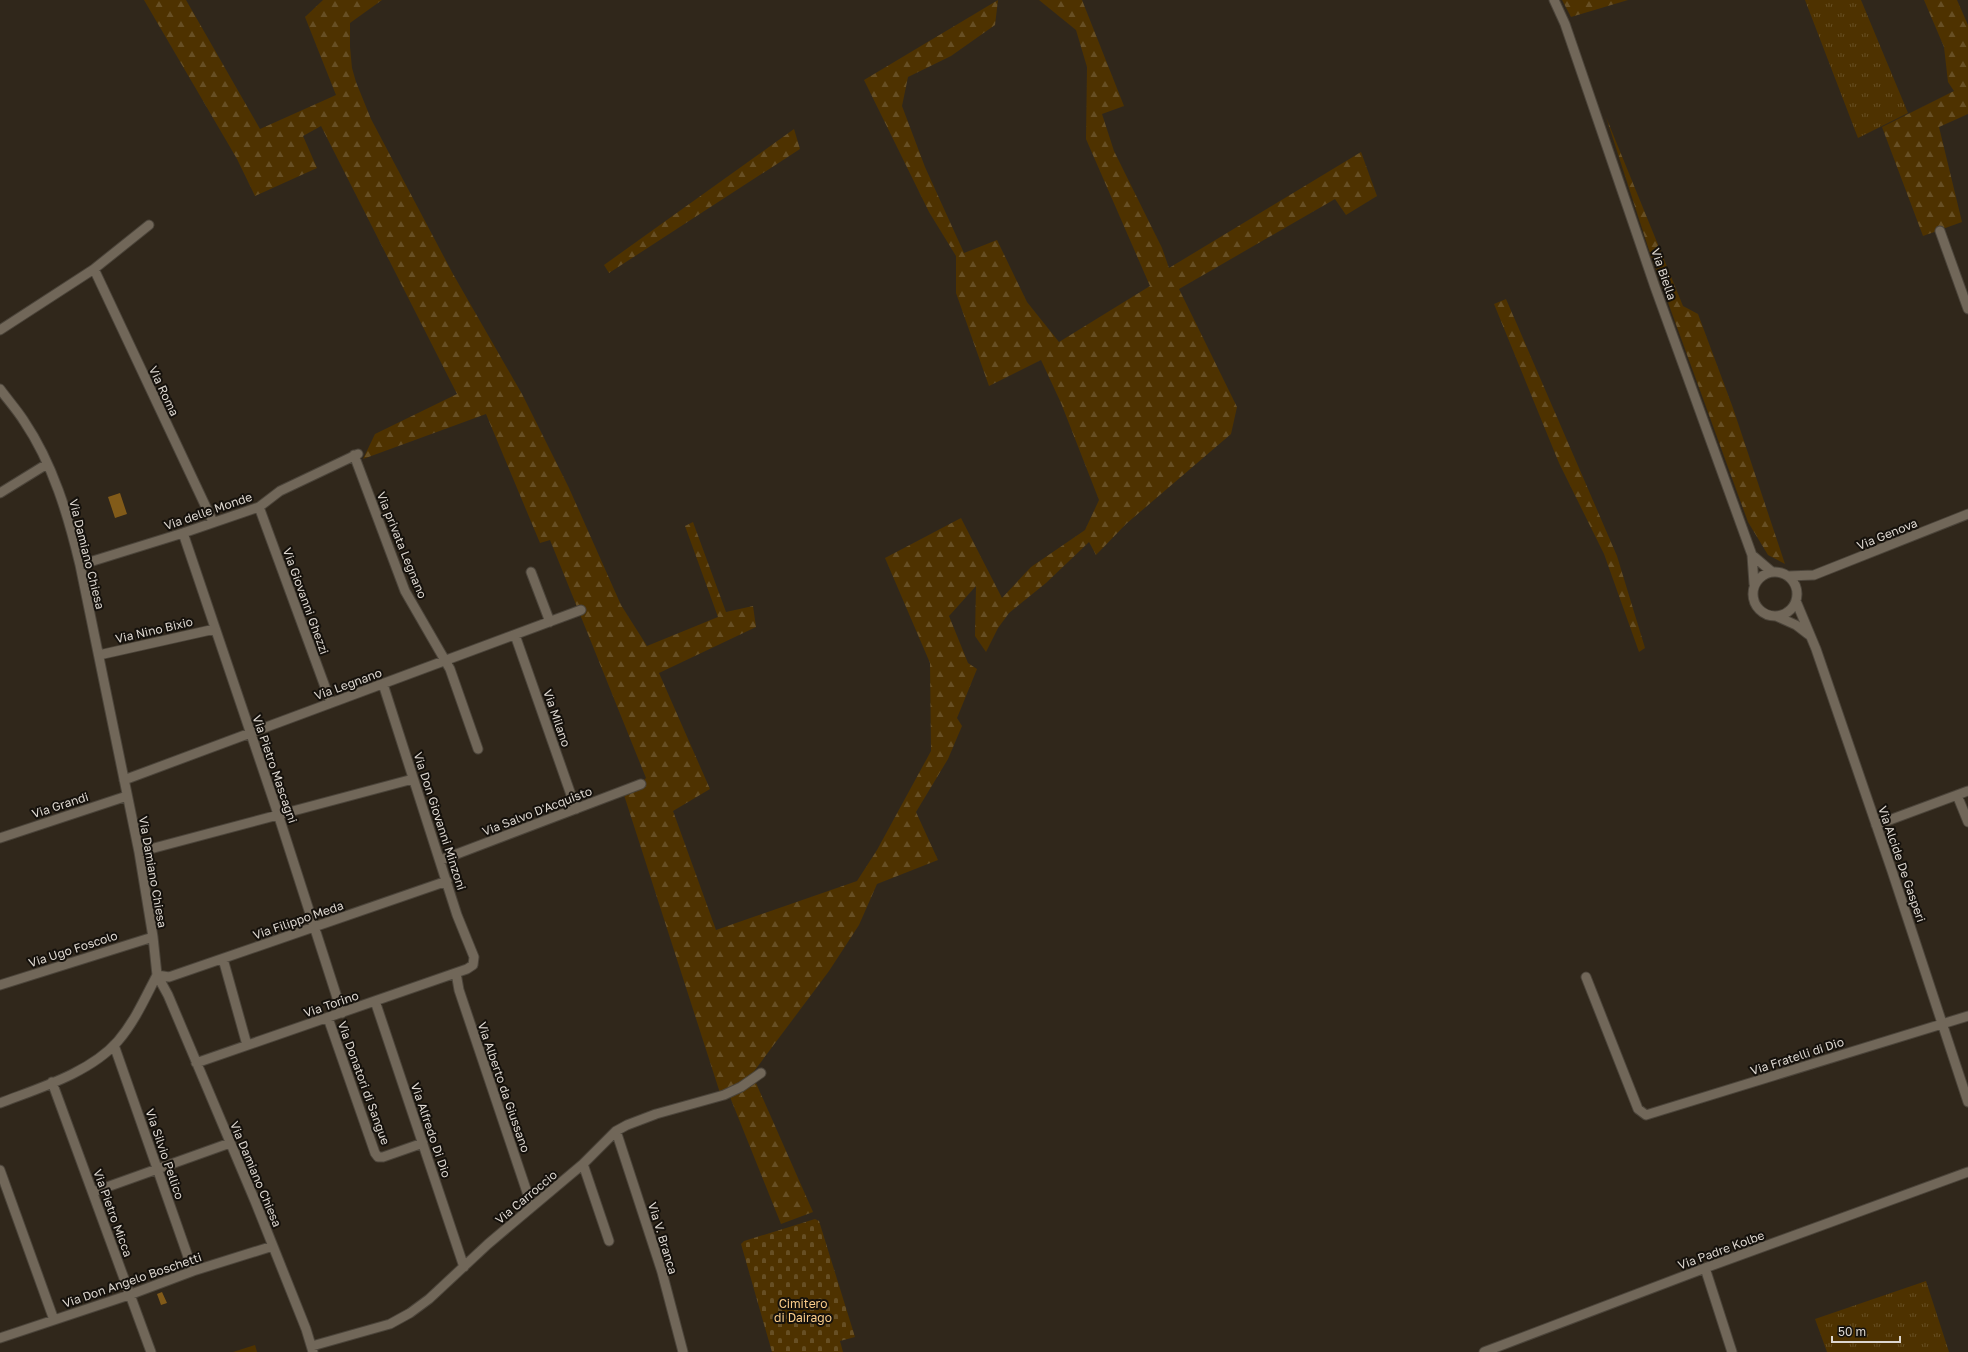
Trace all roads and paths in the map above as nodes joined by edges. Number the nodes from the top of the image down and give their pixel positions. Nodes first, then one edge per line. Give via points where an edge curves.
1 (1554, 0) edge
2 (150, 225) dead end
3 (1940, 230) dead end
4 (94, 270) junction
5 (1968, 309) edge
6 (0, 330) edge
7 (0, 389) edge
8 (356, 455) joint
9 (47, 464) junction
10 (0, 494) edge
11 (259, 506) junction
12 (1968, 514) edge
13 (213, 522) junction
14 (183, 533) junction
15 (1752, 555) junction
16 (80, 565) junction
17 (531, 572) dead end
18 (1772, 572) junction
19 (1814, 575) junction
20 (1788, 576) junction
21 (1754, 584) junction
22 (1797, 597) junction
23 (581, 610) dead end
24 (1776, 616) junction
25 (550, 622) junction
26 (215, 629) junction
27 (515, 635) junction
28 (1809, 635) junction
29 (99, 655) junction
30 (444, 661) junction
31 (383, 684) junction
32 (331, 703) junction
33 (250, 734) junction
34 (478, 749) dead end
35 (413, 779) junction
36 (124, 780) junction
37 (641, 784) dead end
38 (1968, 791) edge
39 (1957, 795) junction
40 (127, 796) junction
41 (576, 809) junction
42 (278, 814) junction
43 (1968, 822) edge
44 (1876, 825) junction
45 (0, 838) edge
46 (139, 852) junction
47 (441, 860) junction
48 (447, 881) junction
49 (314, 927) junction
50 (153, 937) junction
51 (223, 958) junction
52 (473, 965) joint
53 (456, 973) junction
54 (156, 975) junction
55 (1586, 977) dead end
56 (0, 985) edge
57 (375, 1001) junction
58 (342, 1013) junction
59 (1968, 1016) edge
60 (328, 1018) junction
61 (1943, 1022) junction
62 (114, 1045) junction
63 (247, 1045) junction
64 (196, 1062) junction
65 (761, 1073) dead end
66 (52, 1082) junction
67 (1968, 1102) edge
68 (0, 1103) edge
69 (616, 1131) junction
70 (230, 1143) junction
71 (423, 1143) junction
72 (583, 1164) junction
73 (158, 1168) junction
74 (0, 1170) edge
75 (1968, 1172) edge
76 (93, 1192) junction
77 (532, 1208) junction
78 (609, 1241) dead end
79 (273, 1246) junction
80 (464, 1267) junction
81 (1705, 1268) junction
82 (193, 1271) junction
83 (129, 1295) junction
84 (54, 1320) junction
85 (0, 1338) edge
86 (312, 1349) edge
87 (151, 1352) edge
88 (683, 1352) edge
89 (1484, 1352) edge
90 (1732, 1352) edge

1 - 15 street, Via Biella via 1565,24 1655,287
2 - 4 street
3 - 5 street
4 - 6 street
4 - 13 street, Via Roma
7 - 9 street, Via Damiano Chiesa via 25,422
8 - 11 street, Via delle Monde via 280,492
8 - 30 street, Via privata Legnano via 405,591
9 - 10 street
9 - 16 street, Via Damiano Chiesa via 69,522
11 - 13 street, Via delle Monde
11 - 32 street, Via Giovanni Ghezzi
12 - 19 street, Via Genova
13 - 14 street, Via delle Monde
14 - 16 street, Via delle Monde
14 - 26 street, Via Pietro Mascagni
15 - 18 street, Via Biella
15 - 21 street, Via Biella
16 - 29 street, Via Damiano Chiesa
17 - 25 street
18 - 20 street
18 - 21 street via 1759,578
19 - 20 street, Via Genova
19 - 22 street, Via Genova
20 - 22 street via 1796,586
21 - 24 street via 1752,596 1758,609
22 - 24 street via 1789,612
22 - 28 street, Via Alcide De Gasperi
23 - 25 street, Via Legnano
24 - 28 street, Via Alcide De Gasperi via 1796,625
25 - 27 street, Via Legnano
26 - 29 street, Via Nino Bixio
26 - 33 street, Via Pietro Mascagni
27 - 30 street, Via Legnano
27 - 41 street, Via Milano
28 - 44 street, Via Alcide De Gasperi
29 - 36 street, Via Damiano Chiesa
30 - 31 street, Via Legnano
30 - 34 street, Via privata Legnano via 450,669
31 - 32 street, Via Legnano
31 - 35 street, Via Don Giovanni Minzoni
32 - 33 street, Via Legnano
33 - 36 street, Via Legnano
33 - 42 street, Via Pietro Mascagni
35 - 42 street
35 - 47 street, Via Don Giovanni Minzoni
36 - 40 street, Via Damiano Chiesa
37 - 41 street, Via Salvo D'Acquisto
38 - 39 street
39 - 43 street
39 - 44 street
40 - 45 street, Via Grandi
40 - 46 street, Via Damiano Chiesa
41 - 47 street, Via Salvo D'Acquisto
42 - 46 street
42 - 49 street, Via Pietro Mascagni
44 - 61 street, Via Alcide De Gasperi
46 - 50 street, Via Damiano Chiesa
47 - 48 street, Via Don Giovanni Minzoni
48 - 49 street, Via Filippo Meda
48 - 52 street, Via Don Giovanni Minzoni via 474,957
49 - 51 street, Via Filippo Meda
49 - 58 street, Via Pietro Mascagni
50 - 54 street, Via Damiano Chiesa
50 - 56 street, Via Ugo Foscolo
51 - 54 street, Via Filippo Meda via 169,977
51 - 63 street
52 - 53 street, Via Torino
53 - 57 street, Via Torino
53 - 77 street, Via Alberto da Giussano via 459,990
54 - 62 street via 137,1015
54 - 64 street, Via Damiano Chiesa via 168,995
55 - 61 street, Via Fratelli di Dio via 1638,1109 1646,1115
57 - 58 street, Via Torino
57 - 71 street, Via Alfredo Di Dio
58 - 60 street, Via Torino
59 - 61 street, Via Fratelli di Dio
60 - 63 street, Via Torino
60 - 71 street, Via Donatori di Sangue via 378,1157
61 - 67 street, Via Alcide De Gasperi
62 - 66 street via 89,1065
62 - 73 street, Via Silvio Pellico
63 - 64 street, Via Torino
64 - 70 street, Via Damiano Chiesa
65 - 69 street, Via Carroccio via 740,1088 724,1095 656,1114
66 - 68 street
66 - 76 street, Via Pietro Micca
69 - 72 street, Via Carroccio
69 - 88 street, Via V. Branca via 662,1272
70 - 73 street
70 - 79 street, Via Damiano Chiesa
71 - 80 street, Via Alfredo Di Dio
72 - 77 street, Via Carroccio
72 - 78 street
73 - 76 street
73 - 82 street, Via Silvio Pellico
74 - 84 street
75 - 81 street, Via Padre Kolbe
76 - 83 street, Via Pietro Micca
77 - 80 street, Via Carroccio
79 - 82 street, Via Don Angelo Boschetti
79 - 86 street, Via Damiano Chiesa
80 - 86 street, Via Carroccio via 429,1299 390,1324
81 - 89 street, Via Padre Kolbe
81 - 90 street
82 - 83 street, Via Don Angelo Boschetti
83 - 84 street, Via Don Angelo Boschetti
83 - 87 street, Via Pietro Micca
84 - 85 street, Via Don Angelo Boschetti

